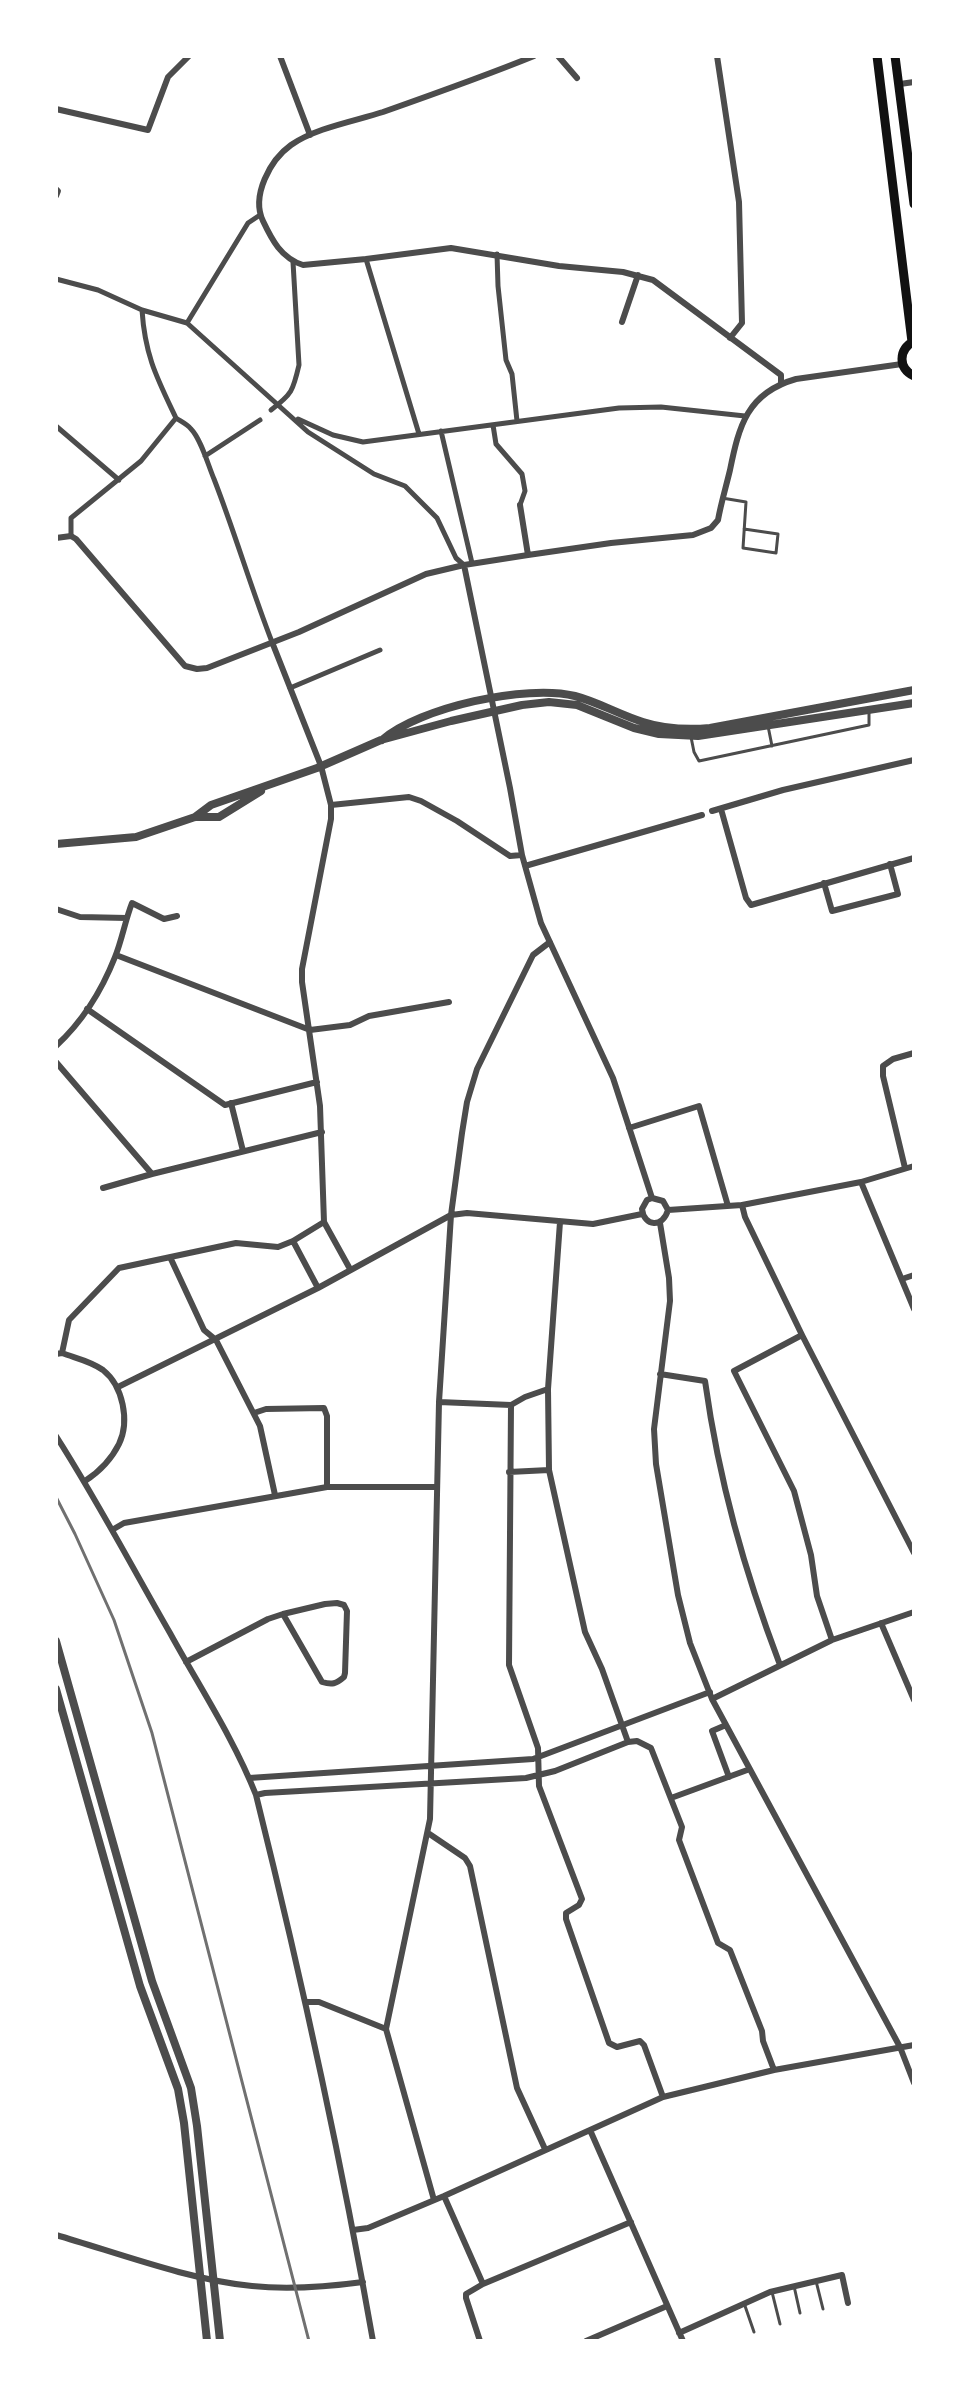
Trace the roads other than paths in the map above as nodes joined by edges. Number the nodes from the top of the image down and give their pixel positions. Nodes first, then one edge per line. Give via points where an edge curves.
1 (280, 56) edge
2 (534, 56) edge
3 (558, 56) edge
4 (717, 56) edge
5 (877, 56) edge
6 (895, 56) edge
7 (184, 57) edge
8 (577, 78) dead end
9 (914, 82) edge
10 (900, 84) junction
11 (56, 109) edge
12 (310, 135) junction
13 (912, 173) edge
14 (914, 204) edge
15 (260, 215) junction
16 (497, 254) junction
17 (366, 259) junction
18 (293, 262) junction
19 (638, 275) junction
20 (56, 279) edge
21 (142, 310) junction
22 (622, 322) dead end
23 (187, 323) junction
24 (730, 338) junction
25 (913, 342) edge
26 (902, 364) junction
27 (914, 376) edge
28 (781, 383) junction
29 (278, 404) junction
30 (271, 410) dead end
31 (745, 416) junction
32 (293, 417) junction
33 (176, 418) junction
34 (260, 420) dead end
35 (517, 421) junction
36 (493, 425) junction
37 (56, 426) edge
38 (441, 431) junction
39 (419, 434) junction
40 (205, 456) junction
41 (119, 480) junction
42 (722, 498) junction
43 (520, 505) joint
44 (744, 529) junction
45 (71, 536) junction
46 (56, 538) edge
47 (528, 555) junction
48 (472, 563) junction
49 (464, 565) junction
50 (272, 642) junction
51 (380, 650) dead end
52 (290, 688) junction
53 (914, 690) edge
54 (490, 698) junction
55 (914, 703) edge
56 (869, 710) junction
57 (494, 711) junction
58 (611, 714) junction
59 (766, 721) junction
60 (691, 737) junction
61 (381, 740) junction
62 (772, 746) junction
63 (914, 760) edge
64 (321, 766) junction
65 (268, 786) junction
66 (331, 805) junction
67 (721, 809) junction
68 (712, 811) dead end
69 (702, 815) dead end
70 (195, 817) junction
71 (56, 844) edge
72 (522, 855) junction
73 (914, 858) edge
74 (890, 864) junction
75 (525, 866) junction
76 (824, 883) junction
77 (56, 909) edge
78 (177, 916) dead end
79 (127, 918) junction
80 (550, 942) junction
81 (116, 955) junction
82 (449, 1002) dead end
83 (87, 1009) junction
84 (310, 1030) junction
85 (56, 1046) edge
86 (914, 1053) edge
87 (56, 1062) edge
88 (317, 1082) junction
89 (231, 1103) junction
90 (629, 1128) junction
91 (322, 1132) junction
92 (243, 1151) junction
93 (914, 1166) edge
94 (905, 1168) junction
95 (152, 1174) junction
96 (861, 1182) junction
97 (103, 1188) dead end
98 (652, 1198) junction
99 (742, 1205) junction
100 (728, 1206) junction
101 (668, 1210) junction
102 (642, 1214) junction
103 (451, 1215) junction
104 (324, 1222) junction
105 (560, 1222) junction
106 (660, 1223) junction
107 (293, 1241) junction
108 (170, 1257) junction
109 (350, 1269) junction
110 (914, 1275) edge
111 (902, 1279) junction
112 (318, 1288) junction
113 (914, 1309) edge
114 (802, 1335) junction
115 (216, 1340) junction
116 (59, 1354) edge
117 (660, 1374) junction
118 (118, 1387) junction
119 (548, 1389) junction
120 (439, 1402) junction
121 (511, 1405) junction
122 (254, 1413) junction
123 (56, 1436) edge
124 (549, 1470) junction
125 (509, 1472) junction
126 (85, 1481) junction
127 (327, 1487) junction
128 (437, 1487) junction
129 (275, 1495) junction
130 (112, 1530) junction
131 (914, 1553) edge
132 (914, 1612) edge
133 (283, 1614) junction
134 (881, 1623) junction
135 (832, 1640) junction
136 (56, 1641) edge
137 (186, 1662) junction
138 (780, 1665) junction
139 (56, 1689) edge
140 (711, 1695) junction
141 (914, 1700) edge
142 (726, 1725) junction
143 (623, 1727) junction
144 (628, 1742) junction
145 (538, 1758) junction
146 (430, 1766) junction
147 (750, 1769) junction
148 (539, 1776) junction
149 (729, 1777) junction
150 (249, 1778) junction
151 (431, 1783) junction
152 (256, 1795) junction
153 (671, 1798) junction
154 (428, 1833) junction
155 (305, 2002) junction
156 (386, 2029) junction
157 (914, 2045) edge
158 (900, 2047) junction
159 (774, 2070) junction
160 (914, 2083) edge
161 (663, 2097) junction
162 (590, 2130) junction
163 (545, 2149) junction
164 (444, 2196) junction
165 (434, 2200) junction
166 (631, 2222) junction
167 (353, 2230) junction
168 (56, 2235) edge
169 (199, 2276) junction
170 (213, 2280) junction
171 (816, 2281) junction
172 (363, 2282) junction
173 (483, 2284) junction
174 (794, 2286) junction
175 (772, 2292) junction
176 (744, 2303) junction
177 (848, 2303) dead end
178 (667, 2306) junction
179 (823, 2309) dead end
180 (800, 2313) dead end
181 (780, 2324) dead end
182 (754, 2332) dead end
183 (679, 2333) junction
184 (207, 2341) edge
185 (220, 2341) edge
186 (373, 2341) edge
187 (480, 2341) edge
188 (586, 2341) edge
189 (683, 2341) edge

1 - 12 street
2 - 12 street
3 - 8 street
4 - 24 street via 739,202 742,323
5 - 25 main road
6 - 10 main road
7 - 11 street via 168,77 148,130
9 - 10 street
10 - 13 main road
12 - 15 street via 276,159 264,180
13 - 14 main road
15 - 18 street via 273,241
15 - 23 street via 248,223
16 - 17 street via 451,248
16 - 19 street
16 - 35 street
17 - 18 street
17 - 39 street
18 - 29 street via 299,365 288,398
19 - 22 street
19 - 24 street via 653,280
20 - 21 street
21 - 23 street
21 - 33 street via 152,368
23 - 29 street
24 - 28 street via 781,375
25 - 26 main road via 904,348
26 - 27 main road
26 - 28 street
28 - 31 street
29 - 30 street
29 - 32 street
31 - 35 street via 661,407
31 - 42 street
32 - 39 street via 363,442
32 - 49 street via 374,474 405,486 437,518
33 - 40 street via 191,429
33 - 41 street
34 - 40 street
35 - 36 street
36 - 38 street
36 - 43 street via 496,444 522,474 525,491
37 - 41 street
38 - 39 street
38 - 48 street
40 - 50 street
41 - 45 street via 71,518
42 - 44 lane via 746,502
42 - 47 street via 718,520 693,535
43 - 47 street
44 - 44 lane via 743,548 776,553 778,534
45 - 46 street
45 - 50 street via 185,666 207,668
47 - 48 street
48 - 49 street
49 - 50 street via 413,579
49 - 54 street
50 - 52 street
51 - 52 street
52 - 64 street
53 - 59 street
54 - 57 street
54 - 58 street via 557,693 576,696
54 - 61 street via 408,723
55 - 56 street
56 - 59 street
56 - 62 lane via 869,725
57 - 58 street via 549,702
57 - 61 street
57 - 72 street
58 - 59 street via 690,729
58 - 60 street via 634,728
59 - 60 street
59 - 62 lane
60 - 62 lane via 699,761
61 - 64 street
63 - 67 street
64 - 65 street
64 - 66 street
65 - 70 street via 211,805
65 - 70 street via 219,817
66 - 72 street via 409,797 510,856
66 - 84 street via 302,969
67 - 68 street
67 - 76 street via 751,905
69 - 75 street
70 - 71 street via 136,837
72 - 75 street
73 - 74 street
74 - 76 street
74 - 76 street via 898,894 832,911
75 - 80 street
77 - 79 street via 80,917
78 - 79 street via 164,919 132,903
79 - 81 street
80 - 90 street via 613,1078
80 - 103 street via 533,955 477,1069 467,1102
81 - 83 street
81 - 84 street
82 - 84 street
83 - 85 street
83 - 89 street via 225,1105
84 - 88 street
86 - 94 street via 883,1066
87 - 95 street
88 - 89 street
88 - 91 street
89 - 92 street
90 - 98 street
90 - 100 street via 699,1106
91 - 92 street
91 - 104 street
92 - 95 street
93 - 94 street
94 - 96 street
95 - 97 street
96 - 99 street
96 - 111 street
98 - 101 street via 663,1201
98 - 102 street
99 - 100 street
99 - 114 street
100 - 101 street
101 - 106 street
102 - 105 street via 593,1224
102 - 106 street via 649,1222
103 - 105 street
103 - 109 street
103 - 120 street
104 - 107 street
104 - 109 street
105 - 119 street
106 - 117 street via 670,1301
107 - 108 street via 278,1247 236,1243
107 - 112 street
108 - 115 street via 204,1330
108 - 116 street via 119,1268 69,1320
109 - 112 street
110 - 111 street
111 - 113 street
112 - 115 street
114 - 131 street
114 - 135 street via 734,1371 794,1491
115 - 118 street
115 - 122 street
116 - 118 street via 102,1369
117 - 138 street via 705,1381 723,1485
117 - 140 street via 656,1464 678,1595
118 - 126 street via 121,1438 110,1458
119 - 121 street
119 - 124 street
120 - 121 street
120 - 128 street
121 - 125 street
122 - 127 street via 324,1408
122 - 129 street
123 - 126 street
124 - 125 street
124 - 143 street via 585,1632
125 - 145 street via 509,1665
126 - 130 street
127 - 128 street
127 - 129 street
128 - 146 street
129 - 130 street via 124,1523
130 - 137 street
132 - 134 street
133 - 133 street via 344,1605 344,1677 337,1683 322,1682
133 - 137 street
134 - 135 street
134 - 141 street
135 - 138 street
136 - 170 street via 152,1981 191,2088
137 - 150 street
138 - 140 street
139 - 169 street via 140,1986 178,2089
140 - 142 street
140 - 143 street
142 - 147 street
142 - 149 street via 712,1731
143 - 144 street
143 - 145 street
144 - 148 street
144 - 153 street via 651,1748
145 - 146 street
145 - 148 street
146 - 150 street
146 - 151 street
147 - 149 street
147 - 158 street
148 - 151 street
148 - 161 street via 582,1899 566,1919 609,2043 617,2047 640,2041
149 - 153 street
150 - 152 street
151 - 152 street
151 - 154 street
152 - 155 street
153 - 159 street via 682,1827 679,1840 718,1943 730,1950
154 - 156 street
154 - 163 street via 470,1866 517,2088
155 - 156 street via 319,2002
155 - 167 street
156 - 165 street
157 - 158 street
158 - 159 street
158 - 160 street
159 - 161 street
161 - 162 street
162 - 163 street
162 - 166 street
163 - 164 street
164 - 165 street
164 - 173 street
165 - 167 street
166 - 173 street
166 - 178 street
167 - 172 street
168 - 169 street
169 - 170 street
169 - 184 street
170 - 172 street via 276,2288
170 - 185 street
171 - 174 street
171 - 177 street via 842,2275
171 - 179 lane
172 - 186 street
173 - 187 street via 466,2294
174 - 175 street
174 - 180 lane
175 - 176 street
175 - 181 lane
176 - 182 lane
176 - 183 street
178 - 183 street
178 - 188 street
183 - 189 street

